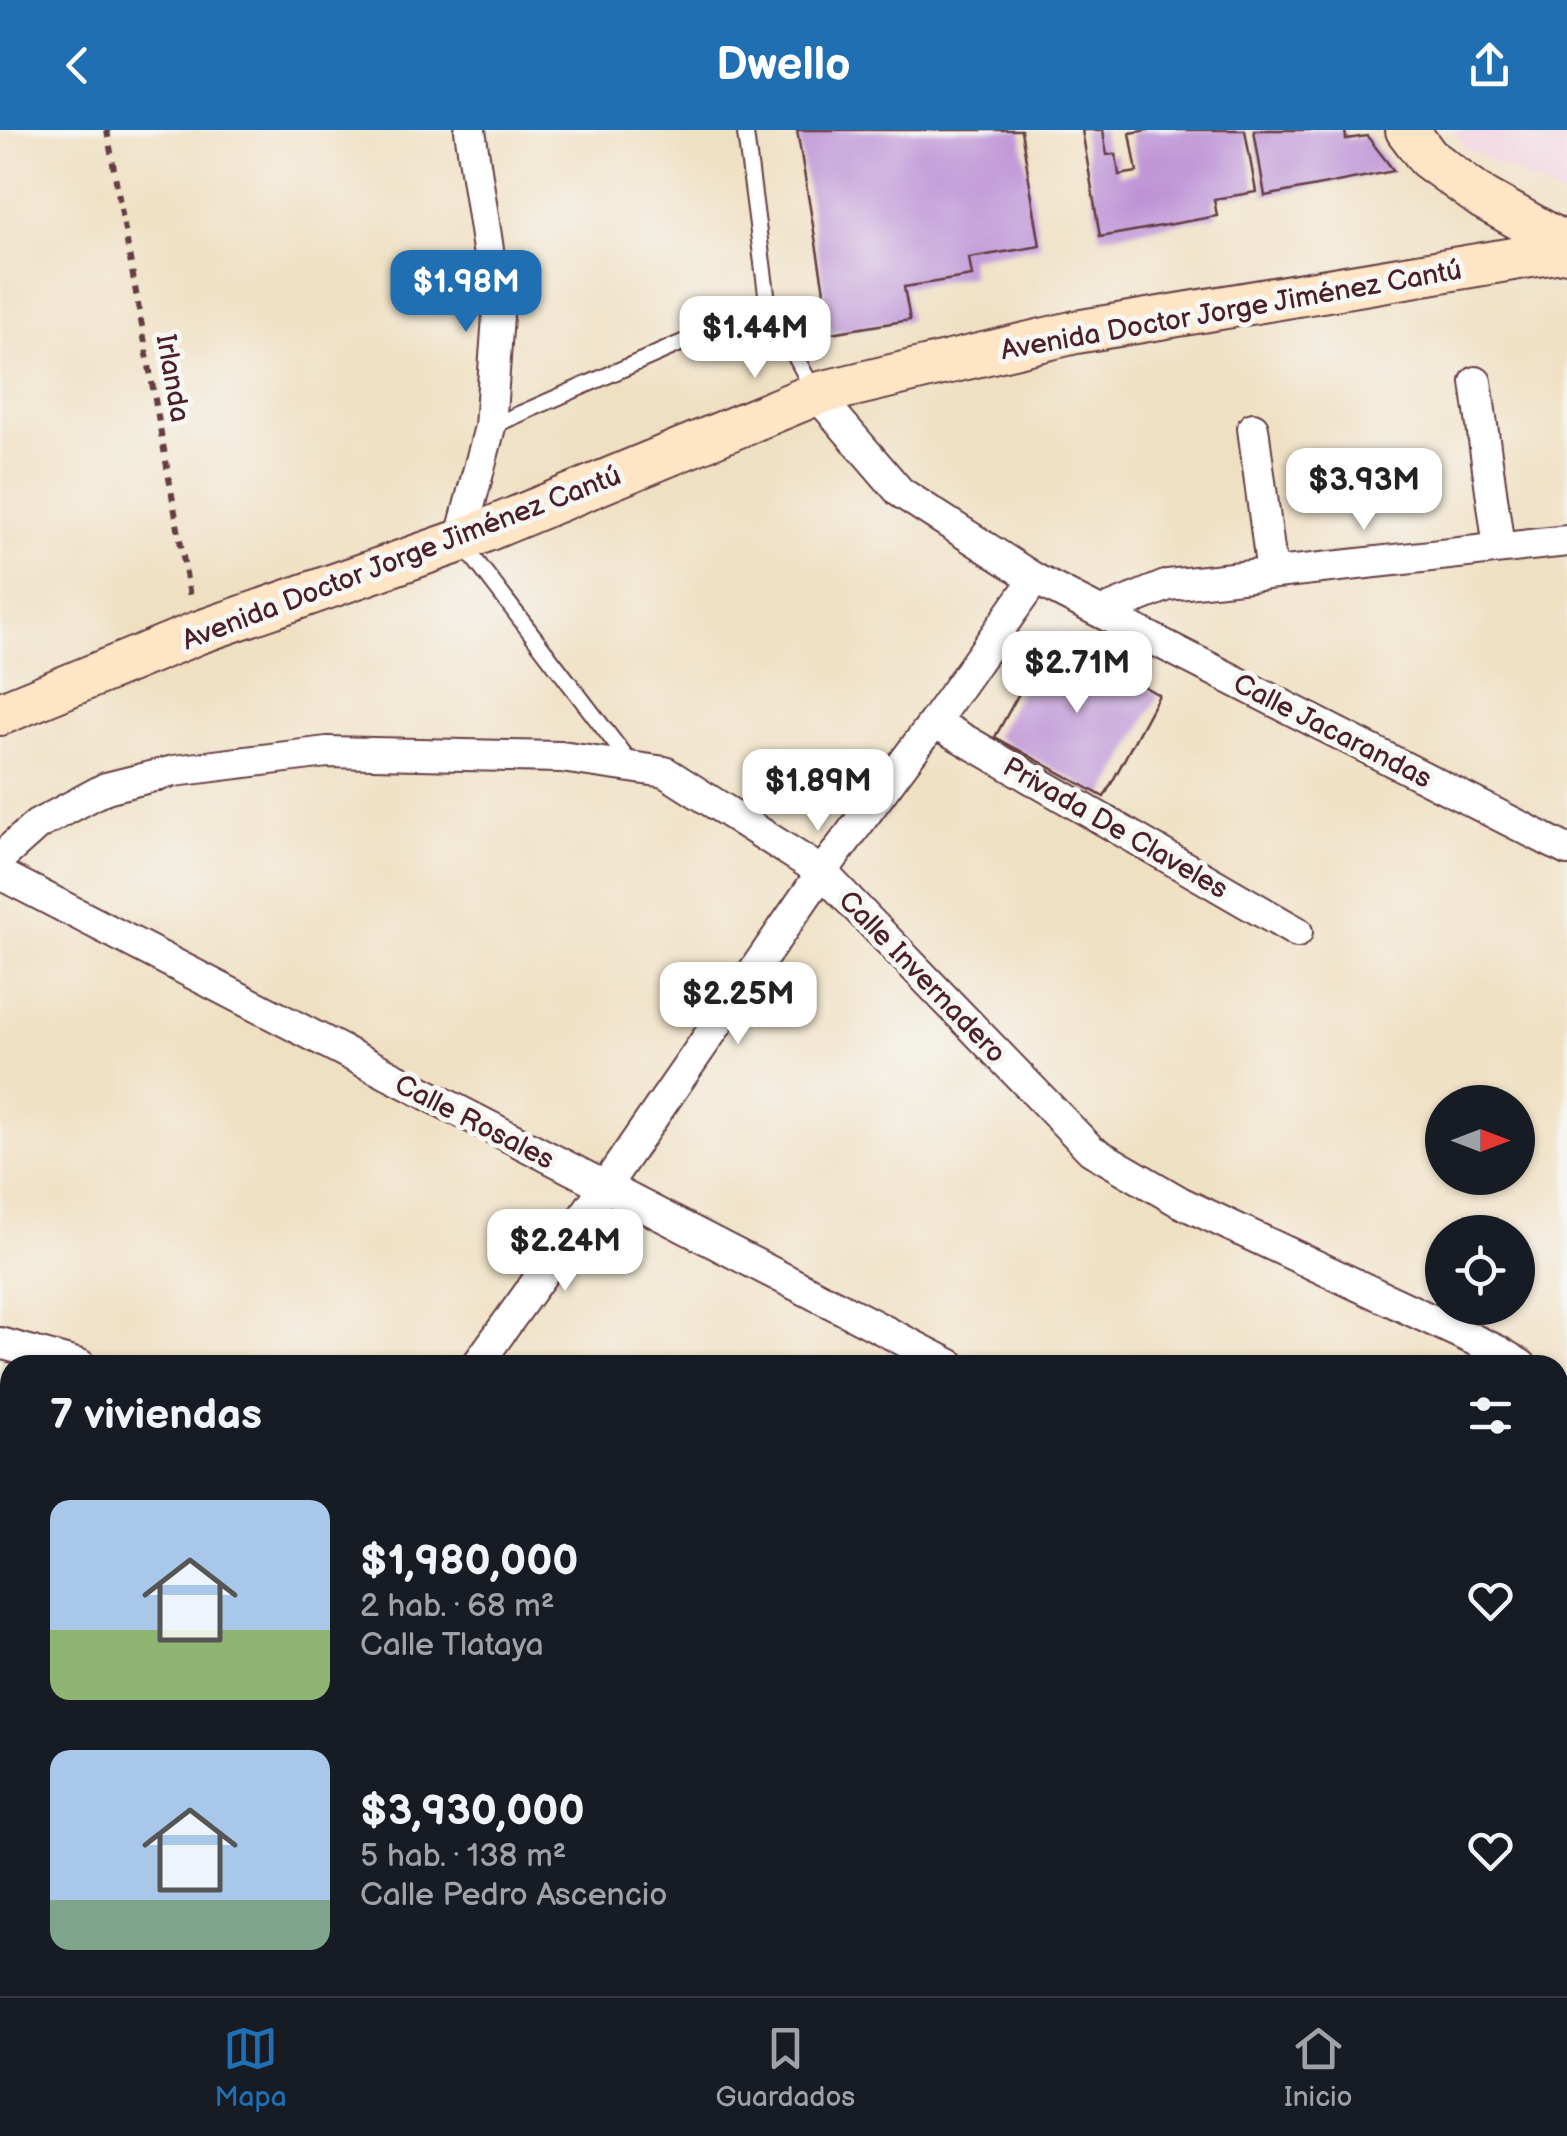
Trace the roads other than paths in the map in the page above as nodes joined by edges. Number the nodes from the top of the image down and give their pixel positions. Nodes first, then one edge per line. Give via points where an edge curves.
1 (470, 130) edge
2 (745, 130) edge
3 (1407, 130) edge
4 (1567, 248) edge
5 (768, 305) junction
6 (1476, 382) dead end
7 (816, 394) junction
8 (490, 427) junction
9 (1253, 428) dead end
10 (460, 541) junction
11 (1567, 541) edge
12 (1499, 548) junction
13 (1272, 573) junction
14 (1035, 578) junction
15 (1102, 612) junction
16 (0, 714) edge
17 (934, 722) junction
18 (634, 767) junction
19 (1567, 850) edge
20 (0, 858) edge
21 (822, 872) junction
22 (0, 874) edge
23 (1297, 932) dead end
24 (604, 1188) junction
25 (0, 1343) edge
26 (44, 1355) edge
27 (484, 1355) edge
28 (930, 1355) edge
29 (1505, 1355) edge

1 - 8 street via 498,316
2 - 5 lane
3 - 4 main road via 1428,158
4 - 7 main road, Avenida Doctor Jorge Jiménez Cantú via 1076,332
5 - 7 lane
5 - 8 lane
6 - 12 street
7 - 10 main road, Avenida Doctor Jorge Jiménez Cantú
7 - 14 street, Calle Jacarandas via 900,492
8 - 10 street
9 - 13 street
10 - 16 main road, Avenida Doctor Jorge Jiménez Cantú via 197,633
10 - 18 lane
11 - 12 street
12 - 13 street
13 - 15 street via 1168,585
14 - 15 street, Calle Jacarandas
14 - 17 street
15 - 19 street, Calle Jacarandas
17 - 21 street
17 - 23 street, Privada De Claveles
18 - 20 street, Calle Invernadero via 561,757 327,752 174,771 106,788 37,825
18 - 21 street, Calle Invernadero via 665,772
21 - 24 street
21 - 29 street, Calle Invernadero via 1091,1150 1180,1202
22 - 24 street, Calle Rosales
24 - 27 street
24 - 28 street, Calle Rosales
25 - 26 street

